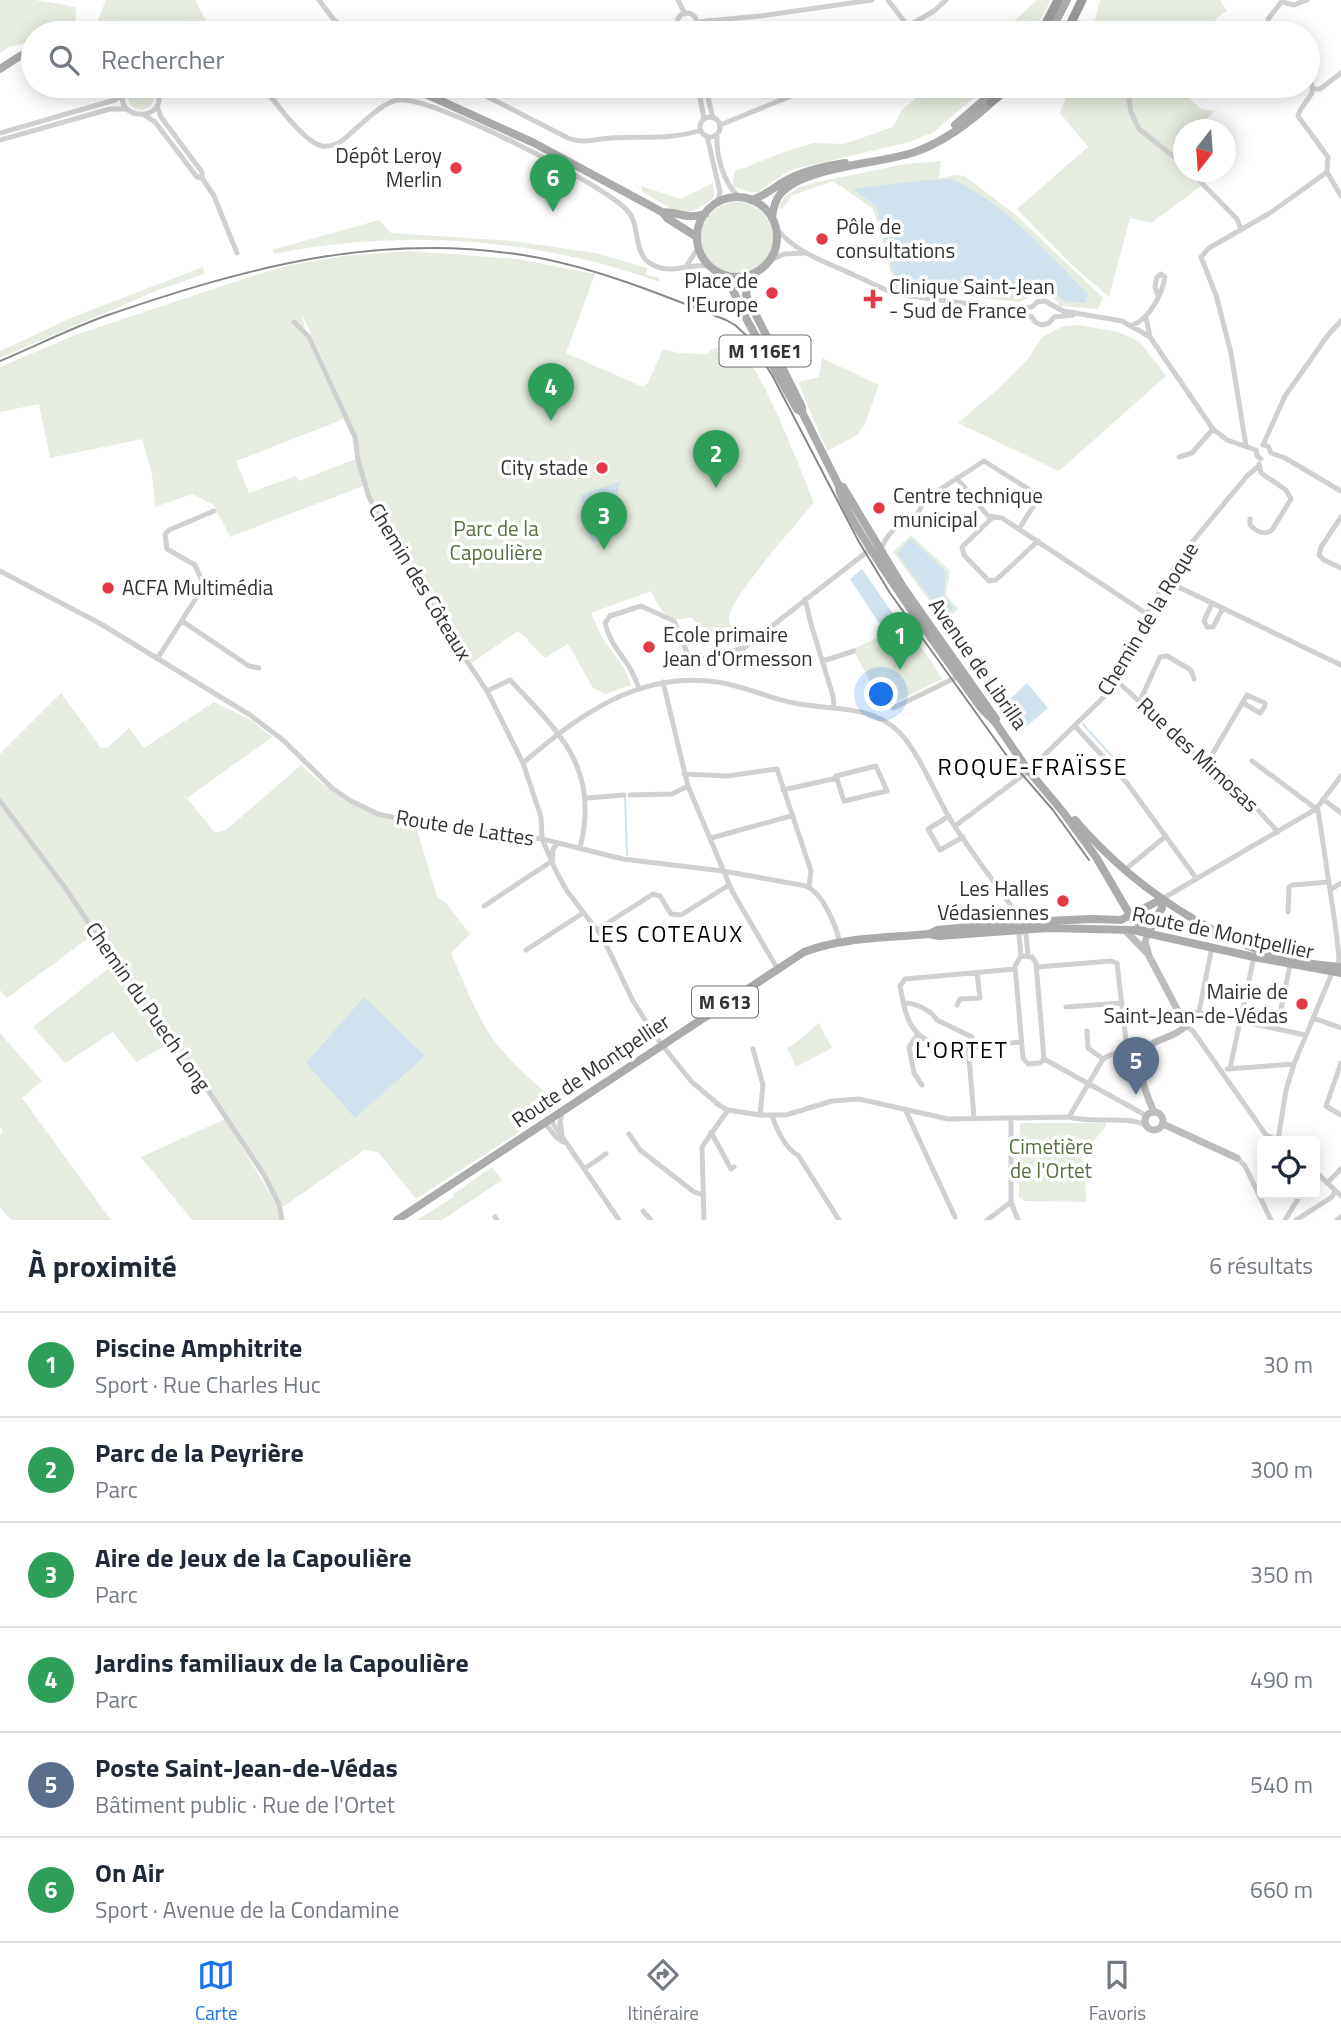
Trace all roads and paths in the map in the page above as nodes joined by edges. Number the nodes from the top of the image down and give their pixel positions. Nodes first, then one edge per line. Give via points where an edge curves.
1 (319, 0) edge
2 (678, 0) edge
3 (872, 0) edge
4 (888, 0) edge
5 (946, 0) edge
6 (1058, 0) edge
7 (1069, 0) edge
8 (1082, 0) edge
9 (1307, 0) edge
10 (1282, 1) edge
11 (685, 14) junction
12 (335, 21) edge
13 (678, 21) edge
14 (696, 21) edge
15 (708, 21) edge
16 (904, 21) edge
17 (917, 21) edge
18 (1047, 21) edge
19 (1058, 21) edge
20 (1072, 21) edge
21 (1268, 21) edge
22 (21, 56) edge
23 (0, 69) edge
24 (1341, 73) edge
25 (1320, 89) edge
26 (116, 98) edge
27 (122, 98) edge
28 (158, 98) edge
29 (272, 98) edge
30 (435, 98) edge
31 (490, 98) edge
32 (700, 98) edge
33 (708, 98) edge
34 (786, 98) edge
35 (986, 98) edge
36 (996, 98) edge
37 (1129, 98) edge
38 (1309, 98) edge
39 (991, 102) joint
40 (157, 106) junction
41 (127, 109) junction
42 (144, 115) junction
43 (713, 118) junction
44 (704, 120) junction
45 (720, 125) junction
46 (701, 130) junction
47 (0, 133) edge
48 (717, 134) junction
49 (707, 136) junction
50 (0, 140) edge
51 (1173, 156) edge
52 (1327, 172) junction
53 (202, 178) junction
54 (1201, 182) edge
55 (1341, 196) edge
56 (740, 197) junction
57 (751, 200) junction
58 (717, 203) junction
59 (662, 212) junction
60 (705, 214) junction
61 (772, 218) junction
62 (777, 229) junction
63 (1241, 230) junction
64 (697, 237) junction
65 (698, 248) junction
66 (237, 253) dead end
67 (805, 253) junction
68 (771, 260) junction
69 (687, 265) junction
70 (710, 266) junction
71 (750, 275) junction
72 (726, 276) junction
73 (1158, 296) dead end
74 (1032, 307) junction
75 (1054, 307) junction
76 (1007, 309) junction
77 (1080, 314) junction
78 (1031, 317) junction
79 (1054, 317) junction
80 (1146, 317) junction
81 (752, 321) junction
82 (1341, 321) edge
83 (294, 322) dead end
84 (1133, 325) junction
85 (1150, 337) junction
86 (1213, 429) junction
87 (1263, 444) junction
88 (1246, 446) junction
89 (1256, 450) junction
90 (1271, 453) junction
91 (1179, 457) dead end
92 (1260, 462) junction
93 (957, 478) junction
94 (839, 486) junction
95 (1341, 491) edge
96 (845, 505) junction
97 (214, 511) dead end
98 (1341, 517) edge
99 (992, 518) junction
100 (1250, 519) dead end
101 (1019, 529) junction
102 (1038, 541) junction
103 (873, 547) junction
104 (1341, 568) edge
105 (0, 571) edge
106 (1166, 581) junction
107 (805, 599) junction
108 (1212, 603) junction
109 (1223, 608) junction
110 (1147, 614) junction
111 (182, 621) junction
112 (854, 651) dead end
113 (157, 659) junction
114 (823, 661) junction
115 (1341, 665) edge
116 (259, 668) dead end
117 (959, 675) junction
118 (1194, 679) dead end
119 (1117, 681) junction
120 (663, 682) junction
121 (639, 688) junction
122 (487, 691) junction
123 (1140, 701) junction
124 (1242, 703) dead end
125 (834, 708) junction
126 (893, 708) dead end
127 (1075, 726) junction
128 (558, 734) junction
129 (1252, 761) dead end
130 (523, 763) junction
131 (1207, 763) junction
132 (1028, 770) junction
133 (684, 774) junction
134 (1341, 776) edge
135 (837, 778) junction
136 (688, 786) junction
137 (783, 790) junction
138 (587, 798) junction
139 (1323, 799) junction
140 (0, 801) edge
141 (1316, 809) junction
142 (1341, 813) edge
143 (791, 816) junction
144 (949, 816) junction
145 (955, 826) junction
146 (1278, 832) junction
147 (1166, 836) junction
148 (963, 837) junction
149 (711, 838) junction
150 (542, 839) junction
151 (558, 843) junction
152 (580, 848) junction
153 (552, 860) junction
154 (723, 871) junction
155 (1127, 873) junction
156 (1196, 878) junction
157 (1329, 882) junction
158 (1341, 883) edge
159 (729, 885) junction
160 (810, 887) junction
161 (1330, 890) junction
162 (1162, 899) junction
163 (484, 906) dead end
164 (1288, 912) dead end
165 (583, 913) junction
166 (1130, 915) junction
167 (1338, 923) edge
168 (1021, 926) junction
169 (597, 930) junction
170 (1125, 930) junction
171 (1148, 933) junction
172 (840, 943) junction
173 (1212, 947) junction
174 (526, 950) dead end
175 (1024, 955) junction
176 (1149, 956) junction
177 (1254, 957) junction
178 (1290, 965) junction
179 (1037, 967) junction
180 (777, 968) junction
181 (1015, 969) junction
182 (1338, 970) edge
183 (978, 973) junction
184 (904, 1003) junction
185 (1122, 1003) junction
186 (957, 1005) dead end
187 (1066, 1007) dead end
188 (1199, 1012) junction
189 (1183, 1016) junction
190 (1313, 1018) junction
191 (1240, 1021) junction
192 (1186, 1026) junction
193 (1341, 1028) edge
194 (1277, 1029) junction
195 (1087, 1031) dead end
196 (918, 1034) junction
197 (1305, 1035) junction
198 (1021, 1042) junction
199 (1154, 1043) junction
200 (662, 1046) junction
201 (971, 1046) junction
202 (1138, 1046) junction
203 (753, 1049) dead end
204 (1127, 1049) junction
205 (1142, 1055) junction
206 (1044, 1059) junction
207 (1103, 1059) junction
208 (1341, 1063) edge
209 (1293, 1064) junction
210 (1230, 1068) junction
211 (1221, 1070) junction
212 (1089, 1082) junction
213 (922, 1085) dead end
214 (905, 1109) junction
215 (563, 1110) junction
216 (728, 1110) junction
217 (1150, 1114) junction
218 (760, 1115) junction
219 (1341, 1115) edge
220 (772, 1116) junction
221 (1069, 1117) junction
222 (974, 1118) junction
223 (1011, 1118) junction
224 (544, 1123) junction
225 (1146, 1125) junction
226 (1163, 1125) junction
227 (711, 1132) junction
228 (629, 1134) dead end
229 (1268, 1136) edge
230 (1280, 1136) edge
231 (566, 1143) junction
232 (606, 1154) dead end
233 (1237, 1158) joint
234 (734, 1167) dead end
235 (584, 1169) junction
236 (1341, 1169) edge
237 (1320, 1176) edge
238 (1327, 1183) junction
239 (1335, 1191) junction
240 (703, 1195) junction
241 (1341, 1196) edge
242 (1298, 1199) edge
243 (1011, 1202) junction
244 (643, 1211) dead end
245 (1309, 1212) junction
246 (955, 1217) dead end
247 (1341, 1217) edge
248 (282, 1220) edge
249 (397, 1220) edge
250 (619, 1220) edge
251 (651, 1220) edge
252 (705, 1220) edge
253 (839, 1220) edge
254 (987, 1220) edge
255 (1018, 1220) edge
256 (1271, 1220) edge
257 (1285, 1220) edge
258 (1296, 1220) edge
259 (1314, 1220) edge
260 (1336, 1220) edge

1 - 12 street
2 - 11 street
3 - 15 street
4 - 16 street
5 - 17 street
6 - 18 highway
7 - 19 main road
8 - 20 highway
9 - 10 street via 1294,5
10 - 21 street
11 - 13 street
11 - 14 street
22 - 23 main road
24 - 25 street
26 - 47 street
27 - 41 street
28 - 40 street
29 - 69 street via 307,138 320,146 343,140 386,104 399,99 462,119 522,146 620,204 632,216 640,250 651,264 668,270
30 - 59 main road via 534,142
31 - 46 street via 582,142
32 - 44 street
33 - 43 street
34 - 45 street
35 - 57 main road via 953,127 916,146 803,173
36 - 39 highway
37 - 51 street via 1139,129
38 - 52 street via 1298,116 1328,157
39 - 61 main road via 941,141 914,152 804,178 780,194
40 - 42 street
40 - 53 street
41 - 42 street
41 - 50 street via 110,109
42 - 53 street
43 - 44 street
43 - 45 street
44 - 46 street
45 - 48 street
46 - 49 street
48 - 49 street
48 - 56 street via 723,173
49 - 58 street via 720,192
52 - 55 street
52 - 63 street
53 - 66 street
54 - 63 street via 1237,219
56 - 57 main road
56 - 58 main road
57 - 61 main road
58 - 60 main road
59 - 60 main road via 685,218
59 - 64 main road
60 - 64 main road
61 - 62 main road
62 - 67 street
62 - 68 main road
63 - 88 street via 1203,253 1202,260 1231,353
64 - 65 main road
65 - 69 street
65 - 70 main road
67 - 68 street
67 - 76 street via 895,294
68 - 71 main road
69 - 70 street
70 - 72 main road
71 - 72 main road
71 - 81 main road, Avenue de Librilla / M 116E1 via 746,295
72 - 81 main road, Avenue de Librilla / M 116E1
73 - 80 street
74 - 75 street via 1045,300
74 - 76 street
74 - 78 street
75 - 77 street
75 - 79 street
76 - 78 street
77 - 79 street
77 - 84 street
78 - 79 street via 1042,325
80 - 84 street
80 - 85 street
81 - 94 main road, Avenue de Librilla / M 116E1 via 802,407
82 - 87 street via 1284,396
83 - 122 street, Chemin des Côteaux via 309,337 355,437 368,494 381,525
84 - 85 street
85 - 86 street
86 - 88 street
86 - 91 street via 1192,453
87 - 89 street
87 - 90 street
88 - 89 street
89 - 92 street
90 - 92 street
90 - 95 street
92 - 100 street via 1261,474 1286,490 1291,499 1268,533 1254,530
92 - 106 street, Chemin de la Roque via 1188,547
93 - 99 street
93 - 101 street via 984,461 1038,495
93 - 103 street via 925,499 917,515 904,520
94 - 96 main road, Avenue de Librilla / M 116E1
94 - 103 main road, Avenue de Librilla / M 116E1
96 - 103 main road, Avenue de Librilla / M 116E1
96 - 103 main road, Avenue de Librilla / M 116E1
97 - 111 street via 165,534 167,549 195,565 204,586
98 - 104 street via 1319,555
99 - 101 street via 1002,518
99 - 102 street via 962,547 989,581 996,580
101 - 102 street
102 - 110 street
103 - 107 street
103 - 117 main road, Avenue de Librilla / M 116E1
103 - 117 main road, Avenue de Librilla / M 116E1
105 - 113 street, Route de Lattes
106 - 108 street
106 - 110 street, Chemin de la Roque
107 - 114 street
107 - 121 street via 744,648 691,662 674,621 641,606 610,616 605,623 609,637
108 - 109 street
108 - 109 street via 1204,621 1207,627 1216,625
109 - 115 street
110 - 119 street, Chemin de la Roque
111 - 113 street
111 - 116 street
112 - 114 street
113 - 150 street, Route de Lattes via 268,727 332,788 378,814
114 - 125 street
117 - 126 street
117 - 132 main road, Avenue de Librilla / M 116E1
117 - 132 main road, Avenue de Librilla / M 116E1
118 - 123 street via 1191,670 1167,656 1160,657
119 - 123 street, Rue des Mimosas
119 - 127 street, Chemin de la Roque
120 - 121 street
120 - 125 street via 715,682 775,699
120 - 133 street
121 - 128 street via 589,711
122 - 128 street via 510,680
122 - 130 street, Chemin des Côteaux
123 - 131 street, Rue des Mimosas
124 - 131 street
125 - 144 street via 869,713 901,733
127 - 132 street, Chemin de la Roque
127 - 147 street via 1127,783
128 - 130 street
128 - 138 street via 578,766
129 - 141 street
130 - 150 street, Chemin des Côteaux via 541,817
131 - 146 street, Rue des Mimosas via 1228,777
132 - 145 street, Chemin de la Roque
132 - 155 main road, Avenue de Librilla / M 116E1
132 - 166 main road, Avenue de Librilla / M 116E1 via 1096,858
133 - 136 street
133 - 137 street via 727,776 777,769
134 - 139 street
135 - 135 street via 844,801 887,791 876,766
135 - 137 street
136 - 138 street via 672,794
136 - 149 street
137 - 143 street
138 - 152 street
139 - 141 street
139 - 142 street
140 - 248 street, Chemin du Puech Long via 184,1054 264,1175
141 - 146 street
141 - 157 street
143 - 149 street
143 - 160 street via 811,871
144 - 145 street
144 - 148 street via 928,829 940,850
145 - 148 street
146 - 156 street
147 - 155 street via 1126,868
147 - 156 street
148 - 168 street
149 - 154 street
150 - 151 street, Route de Lattes
150 - 153 street, Chemin des Côteaux
151 - 152 street, Route de Lattes
151 - 153 street
152 - 154 street, Route de Lattes via 623,859
153 - 163 street
153 - 165 street, Chemin des Côteaux
154 - 159 street
154 - 160 street, Route de Lattes
155 - 162 main road, Avenue de Librilla / M 116E1
156 - 162 street
157 - 161 street
157 - 164 street via 1289,887
158 - 161 street
159 - 169 street via 681,915 671,914 660,896 653,894
159 - 180 street
160 - 172 street via 834,922
161 - 167 street
162 - 166 main road, M 613
162 - 171 main road
162 - 182 main road, Route de Montpellier via 1254,948
165 - 169 street, Chemin des Côteaux
165 - 174 street
166 - 168 main road, Route de Montpellier / M 613 via 1121,920
166 - 171 main road, M 116E1
167 - 182 street
168 - 170 main road, Route de Montpellier / M 613
168 - 172 main road, Route de Montpellier / M 613
168 - 175 street via 1026,935
169 - 200 street, Chemin des Côteaux
170 - 171 main road, Route de Montpellier / M 613
170 - 176 street
171 - 173 main road, Route de Montpellier / M 613
171 - 176 street via 1144,942
172 - 180 main road, Route de Montpellier / M 613 via 819,946
173 - 177 main road, Route de Montpellier / M 613
173 - 188 street
175 - 179 street via 1035,960
175 - 181 street
176 - 189 street
177 - 178 main road, Route de Montpellier / M 613
177 - 191 street
178 - 182 main road, Route de Montpellier / M 613
178 - 194 street
179 - 185 street via 1115,961
179 - 206 street
180 - 200 main road, Route de Montpellier / M 613
181 - 183 street
181 - 198 street
182 - 190 street
183 - 184 street via 905,979 900,986
183 - 186 street via 979,998 960,999
184 - 196 street
184 - 201 street via 911,1002 972,1037
185 - 187 street
185 - 204 street
188 - 189 street
188 - 191 street
189 - 192 street
190 - 193 street
190 - 197 street
191 - 194 street
191 - 210 street
192 - 199 street
192 - 211 street
194 - 197 street
195 - 207 street via 1089,1051
196 - 201 street via 941,1046
196 - 213 street via 909,1047 914,1073
197 - 209 street
198 - 201 street
198 - 206 street via 1025,1063
199 - 202 street
199 - 205 street
200 - 215 main road, Route de Montpellier / M 613
200 - 216 street, Chemin des Côteaux via 691,1081
201 - 222 street
202 - 204 street
202 - 205 street
203 - 218 street via 763,1085
204 - 207 street
205 - 217 street
206 - 212 street
207 - 212 street
208 - 219 street via 1325,1106
209 - 210 street
209 - 230 street
210 - 211 street
211 - 229 street
212 - 217 street
212 - 221 street
214 - 220 street via 845,1099
214 - 222 street via 948,1119
214 - 246 street
215 - 224 main road, Route de Montpellier / M 613
215 - 231 street via 560,1122
216 - 218 street
216 - 227 street
217 - 225 street
217 - 226 street via 1161,1114
218 - 220 street
220 - 253 street
221 - 223 street
221 - 225 street via 1124,1119
222 - 223 street
223 - 243 street
224 - 231 street
224 - 231 street
224 - 249 main road, Route de Montpellier / M 613
225 - 226 street via 1155,1130
226 - 233 street
227 - 234 street
227 - 240 street via 702,1147
228 - 240 street via 640,1150
231 - 235 street
232 - 235 street
233 - 256 street
235 - 250 street
236 - 238 street
237 - 238 street
238 - 239 street
239 - 241 street
239 - 245 street
240 - 252 street
242 - 257 street
243 - 254 street
243 - 255 street
244 - 251 street
245 - 258 street
245 - 259 street
247 - 260 street

